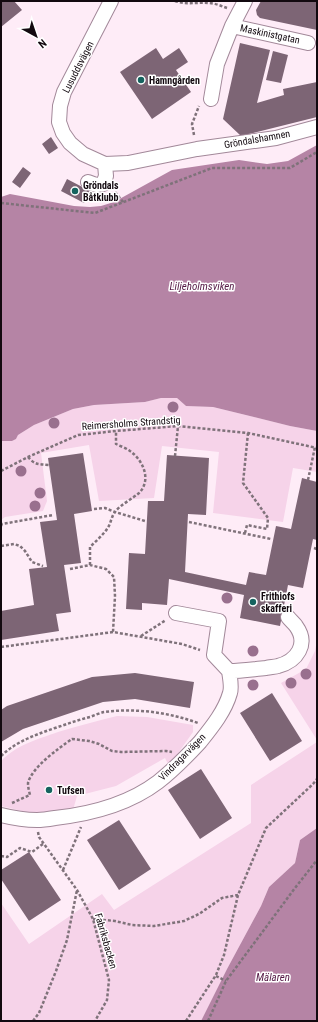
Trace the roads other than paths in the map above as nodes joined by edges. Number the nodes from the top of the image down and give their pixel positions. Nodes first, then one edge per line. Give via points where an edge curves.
1 (111, 1) edge
2 (242, 7) edge
3 (232, 26) junction
4 (308, 42) dead end
5 (205, 102) road end
6 (317, 127) edge
7 (196, 144) joint
8 (105, 164) junction
9 (88, 182) dead end
10 (176, 613) road end
11 (288, 617) dead end
12 (229, 672) junction
13 (5, 809) edge

1 - 8 street, Lusuddsvägen via 64,92 59,122 70,143 83,154
2 - 3 street, Maskinistgatan
3 - 4 street, Maskinistgatan
3 - 5 street, Maskinistgatan
6 - 7 street, Gröndalshamnen via 276,138
7 - 8 street, Lusuddsvägen via 128,163
8 - 9 street via 106,176 103,184 96,186
10 - 12 street via 219,621 214,655
11 - 12 street via 297,627 301,637 301,646 293,658 279,666
12 - 13 street, Vindragarvägen via 230,692 223,711 194,749 158,782 113,806 75,816 37,820 12,818

